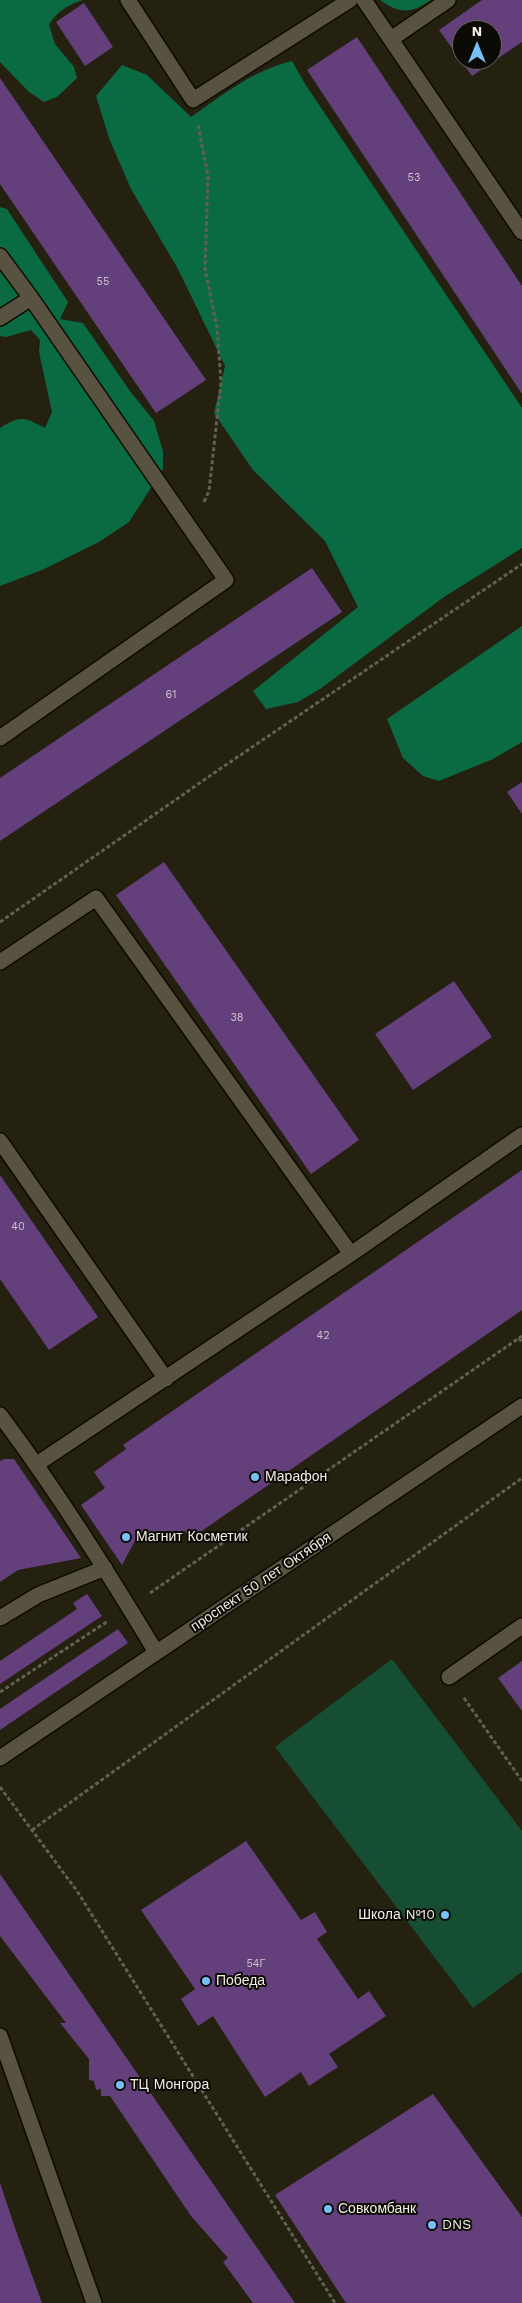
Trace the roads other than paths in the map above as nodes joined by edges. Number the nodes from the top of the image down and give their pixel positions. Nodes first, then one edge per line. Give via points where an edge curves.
1 (128, 0) edge
2 (350, 0) edge
3 (364, 0) edge
4 (448, 0) edge
5 (390, 39) junction
6 (522, 232) edge
7 (0, 256) edge
8 (31, 298) junction
9 (0, 318) edge
10 (0, 738) edge
11 (0, 962) edge
12 (522, 1135) edge
13 (0, 1141) edge
14 (351, 1254) junction
15 (166, 1379) junction
16 (522, 1406) edge
17 (0, 1415) edge
18 (37, 1464) junction
19 (105, 1568) junction
20 (0, 1618) edge
21 (522, 1626) edge
22 (156, 1652) junction
23 (449, 1677) road end
24 (0, 1758) edge
25 (0, 2036) edge
26 (94, 2303) edge

1 - 2 street via 193,100
3 - 5 street
4 - 5 street
5 - 6 street
7 - 8 street
8 - 9 street
8 - 10 street via 226,580
11 - 14 street via 96,898
12 - 14 street
13 - 15 street
14 - 15 street
15 - 18 street
16 - 22 street, проспект 50 лет Октября
17 - 18 street
18 - 19 street
19 - 20 street via 38,1595
19 - 22 street
21 - 23 street
22 - 24 street, проспект 50 лет Октября
25 - 26 street

